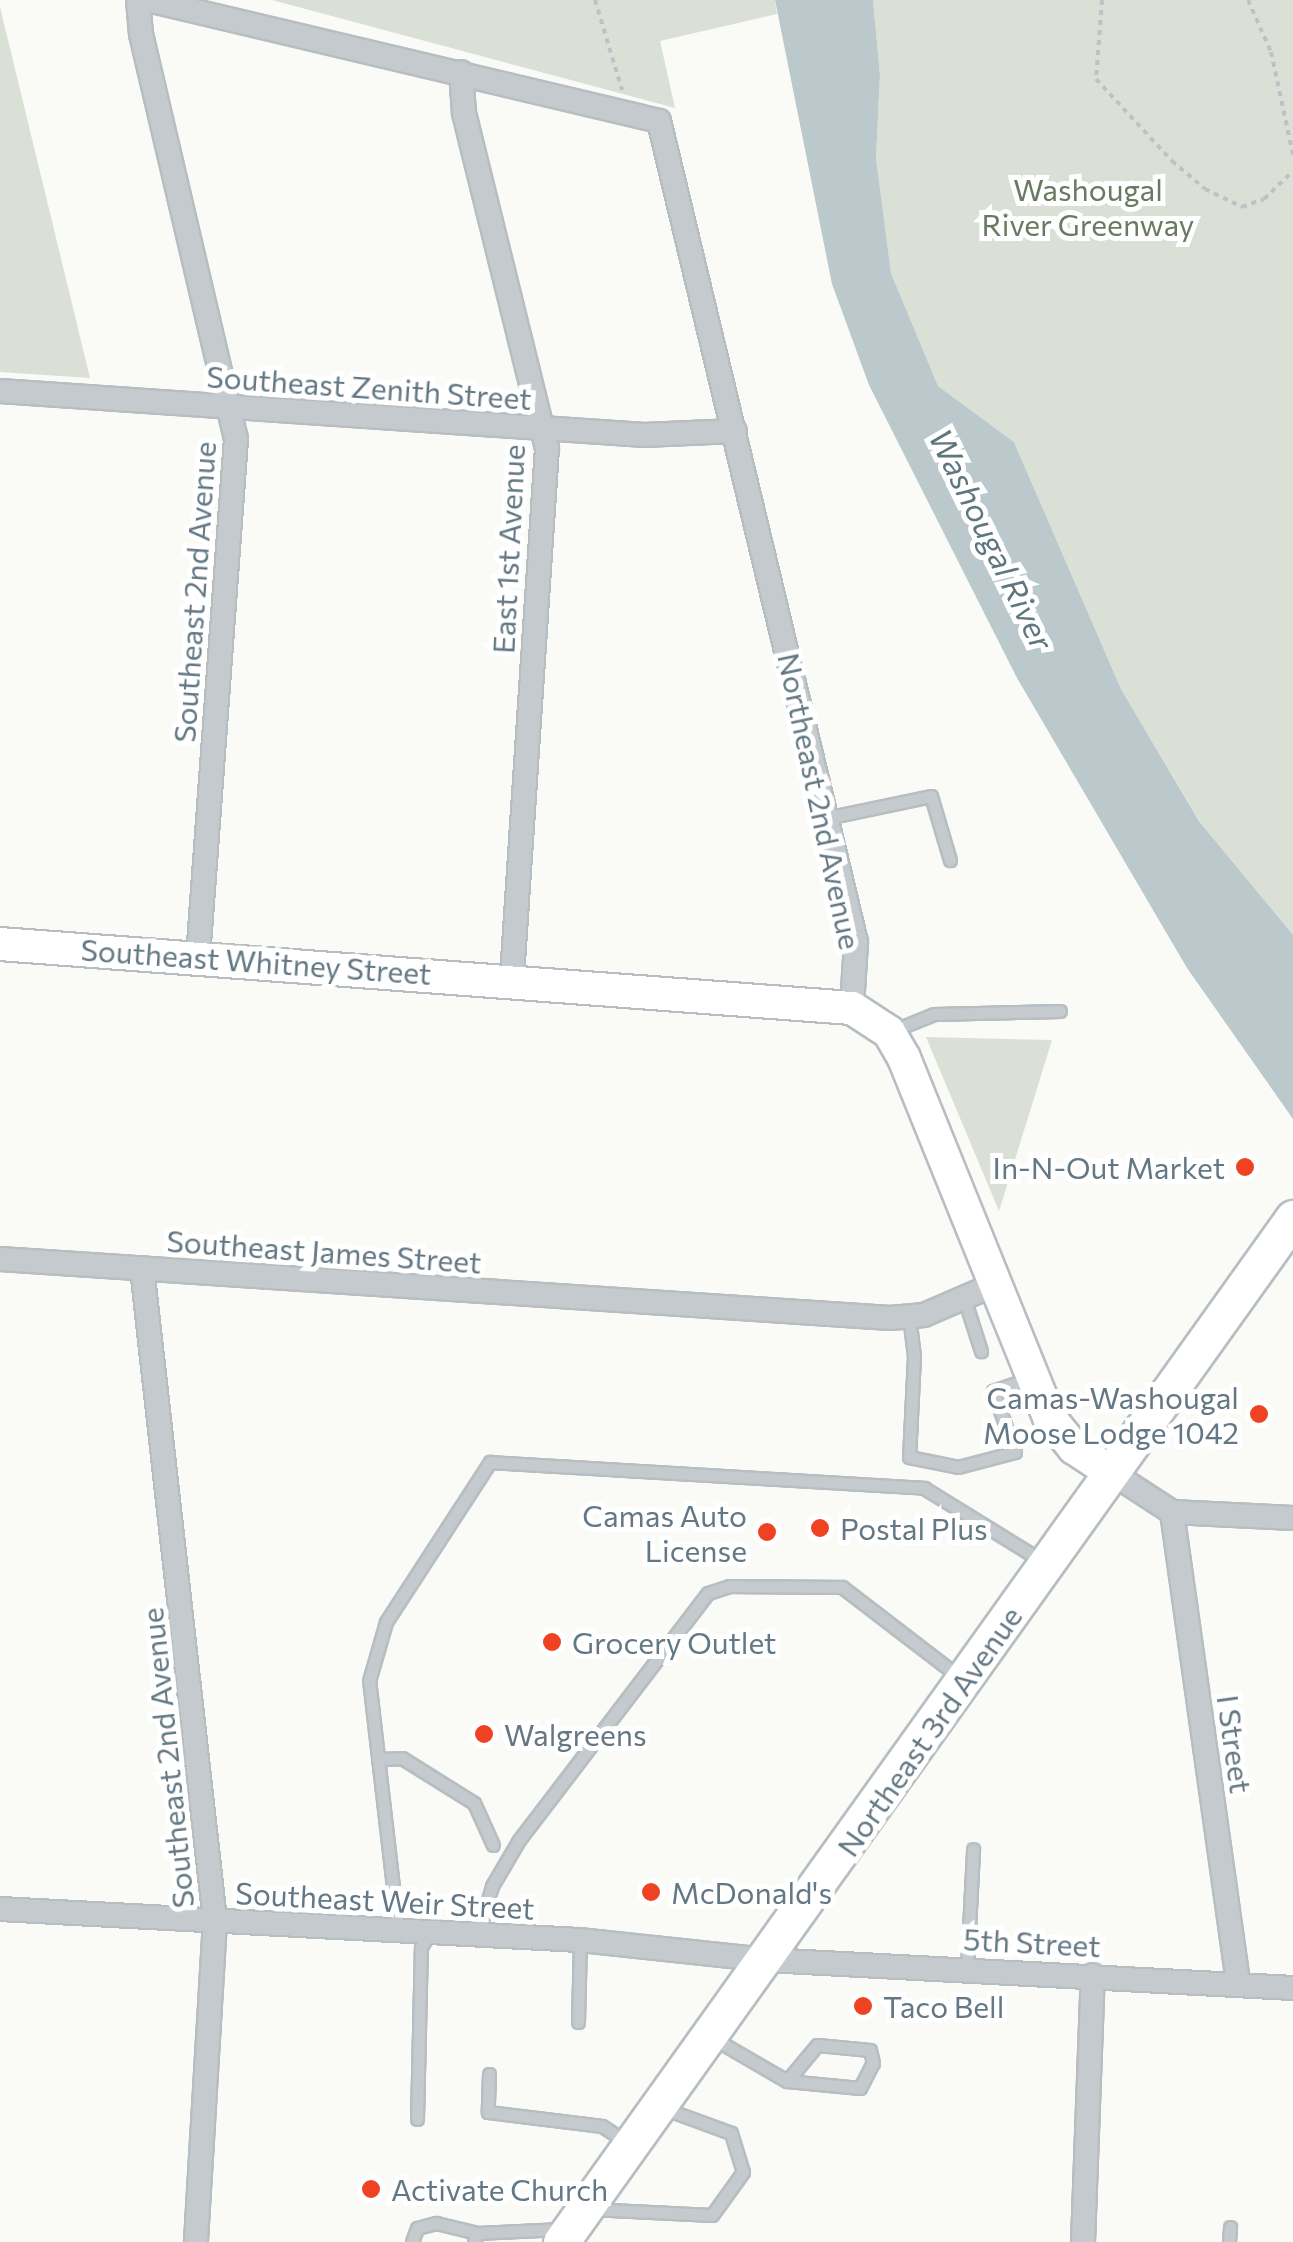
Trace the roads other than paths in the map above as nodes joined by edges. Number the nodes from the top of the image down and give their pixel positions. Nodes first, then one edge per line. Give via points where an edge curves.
1 (138, 0) edge
2 (148, 0) edge
3 (461, 72) junction
4 (0, 391) edge
5 (232, 408) junction
6 (544, 428) junction
7 (734, 431) junction
8 (826, 818) junction
9 (950, 860) dead end
10 (0, 944) edge
11 (198, 958) junction
12 (512, 978) junction
13 (852, 1008) junction
14 (1060, 1011) dead end
15 (889, 1032) junction
16 (1293, 1218) edge
17 (0, 1259) edge
18 (142, 1268) junction
19 (998, 1283) junction
20 (964, 1298) junction
21 (909, 1316) junction
22 (981, 1352) dead end
23 (1033, 1377) junction
24 (1112, 1473) junction
25 (1172, 1512) junction
26 (1292, 1516) edge
27 (1048, 1564) junction
28 (965, 1681) junction
29 (378, 1759) junction
30 (493, 1845) dead end
31 (974, 1850) dead end
32 (0, 1909) edge
33 (215, 1921) junction
34 (398, 1930) junction
35 (430, 1932) junction
36 (478, 1934) junction
37 (580, 1940) junction
38 (767, 1960) junction
39 (967, 1969) junction
40 (1094, 1975) junction
41 (1238, 1984) junction
42 (1293, 1988) edge
43 (578, 2022) dead end
44 (711, 2037) junction
45 (488, 2074) dead end
46 (788, 2081) junction
47 (660, 2107) junction
48 (417, 2120) dead end
49 (632, 2146) junction
50 (573, 2226) edge
51 (1230, 2226) dead end
52 (475, 2237) edge
53 (196, 2242) edge
54 (412, 2242) edge
55 (1083, 2242) edge
56 (1229, 2242) edge

1 - 5 street, Southeast 2nd Avenue
2 - 3 street
3 - 6 street, East 1st Avenue via 464,113
3 - 7 street, Northeast 2nd Avenue via 659,121
4 - 5 street, Southeast Zenith Street
5 - 6 street, Southeast Zenith Street
5 - 11 street, Southeast 2nd Avenue via 236,439
6 - 7 street, Southeast Zenith Street
6 - 12 street, East 1st Avenue
7 - 8 street, Northeast 2nd Avenue
8 - 9 lane via 931,796
8 - 13 street, Northeast 2nd Avenue via 856,942
10 - 11 street, Southeast Whitney Street
11 - 12 street, Southeast Whitney Street
12 - 13 street, Southeast Whitney Street
13 - 15 street
14 - 15 lane via 934,1014
15 - 19 street
16 - 24 main road, Northeast 3rd Avenue
17 - 18 street, Southeast James Street
18 - 21 street, Southeast James Street
18 - 33 street, Southeast 2nd Avenue
19 - 20 street
19 - 23 street
20 - 21 street
20 - 22 lane
21 - 23 lane via 914,1356 908,1457 958,1467 1015,1452 992,1385
23 - 24 street via 1058,1432
24 - 25 street
24 - 27 main road, Northeast 3rd Avenue
25 - 26 street
25 - 41 street, I Street
27 - 28 main road, Northeast 3rd Avenue
27 - 29 lane via 924,1488 490,1462 386,1622 369,1680
28 - 36 lane via 842,1588 729,1586 708,1593 519,1840 492,1886
28 - 38 main road, Northeast 3rd Avenue
29 - 30 lane via 402,1758 474,1803
29 - 34 lane
31 - 39 lane
32 - 33 street, Southeast Weir Street
33 - 34 street, Southeast Weir Street
33 - 53 street, Southeast 2nd Avenue
34 - 35 street, Southeast Weir Street
35 - 36 street, Southeast Weir Street
35 - 48 lane via 421,1947
36 - 37 street, Southeast Weir Street
37 - 38 street, Southeast Weir Street
37 - 43 lane
38 - 39 street, 5th Street
38 - 44 main road, Northeast 3rd Avenue
39 - 40 street, 5th Street
40 - 41 street, 5th Street
40 - 55 street
41 - 42 street, 5th Street
44 - 46 lane
44 - 47 main road, Northeast 3rd Avenue
45 - 49 lane via 488,2112 602,2126
46 - 46 lane via 817,2045 870,2050 873,2063 860,2088
47 - 49 main road, Northeast 3rd Avenue
47 - 50 lane via 731,2133 743,2172 712,2215
49 - 50 main road, Northeast 3rd Avenue
50 - 52 lane
51 - 56 lane
52 - 54 lane via 436,2223 417,2228

